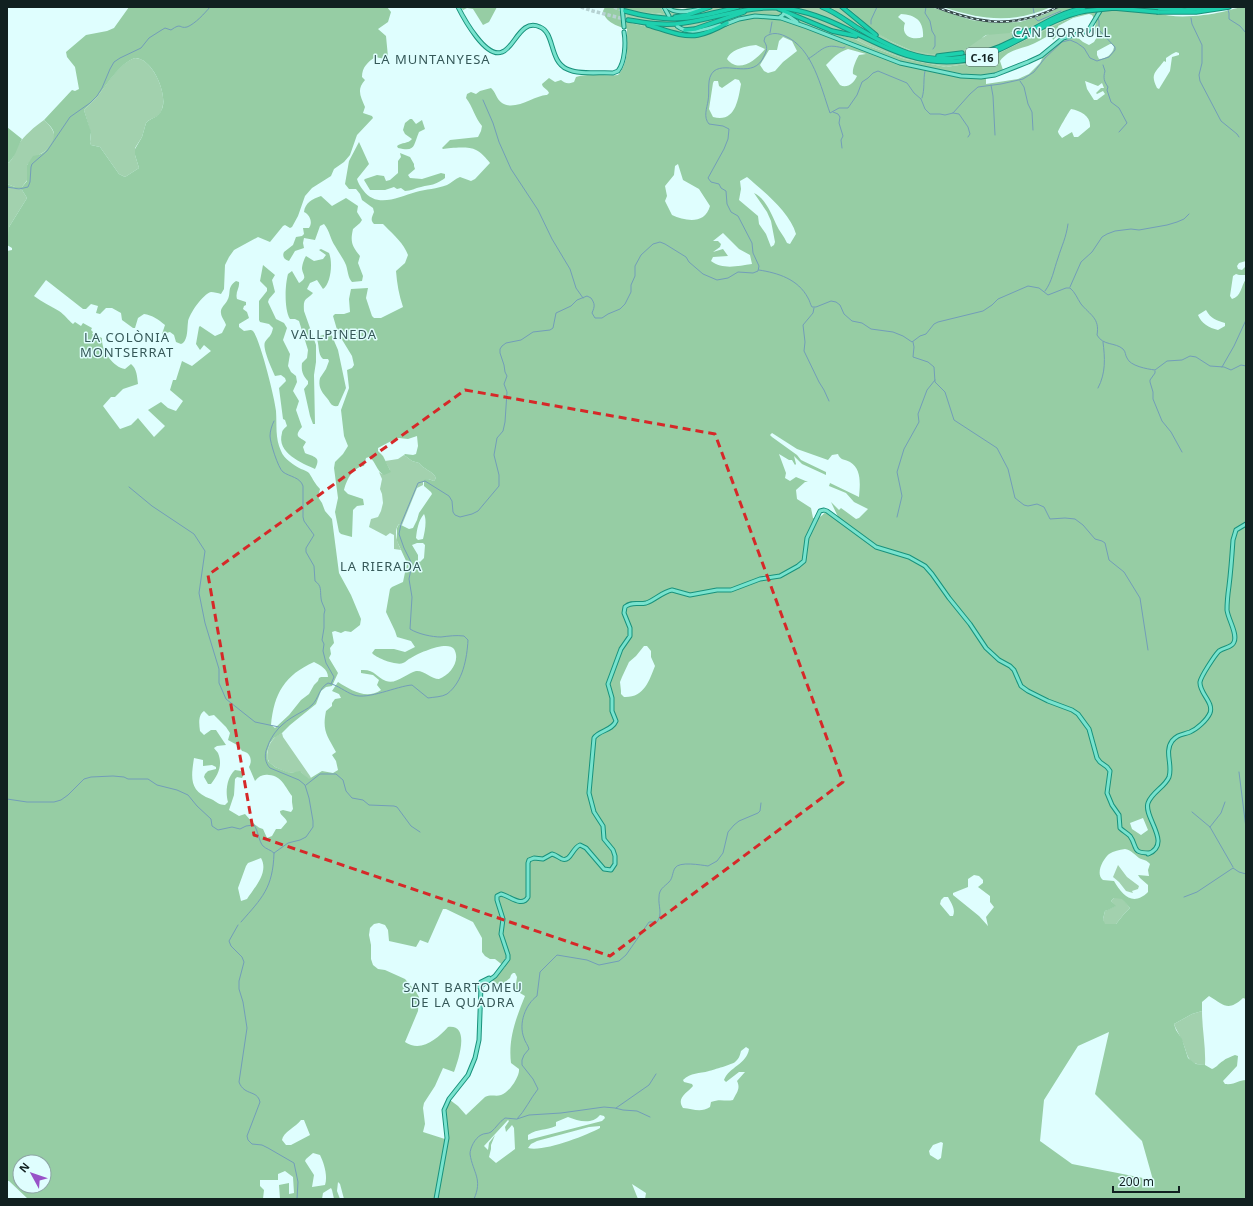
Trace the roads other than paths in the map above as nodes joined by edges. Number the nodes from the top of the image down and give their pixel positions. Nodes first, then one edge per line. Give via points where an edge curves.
1 (458, 7) edge
2 (622, 7) edge
3 (664, 7) edge
4 (667, 7) edge
5 (709, 7) edge
6 (738, 7) edge
7 (768, 7) edge
8 (822, 7) edge
9 (842, 7) edge
10 (1089, 7) edge
11 (1142, 7) edge
12 (1211, 7) edge
13 (1229, 7) edge
14 (774, 8) edge
15 (1085, 9) edge
16 (1158, 10) junction
17 (625, 11) dead end
18 (638, 14) junction
19 (1098, 14) dead end
20 (669, 16) dead end
21 (772, 17) junction
22 (628, 20) tunnel mouth
23 (638, 22) junction
24 (727, 23) junction
25 (677, 26) dead end
26 (807, 27) junction
27 (1037, 27) junction
28 (685, 30) junction
29 (1015, 35) dead end
30 (862, 37) junction
31 (887, 43) junction
32 (962, 53) dead end
33 (929, 58) junction
34 (1246, 524) edge
35 (436, 1199) edge

1 - 2 main road via 473,34 490,50 498,53 506,50 519,33 533,26 540,26 546,31 556,58 565,68 577,72 613,72 618,71 621,66 625,43
3 - 20 main road
4 - 5 main road via 673,12 678,12
5 - 18 highway via 675,17
6 - 18 highway via 684,19 662,19
7 - 14 highway, C-16
7 - 23 highway, C-16 via 752,8 682,24
7 - 28 highway
8 - 31 highway, C-16
9 - 31 highway, C-16
10 - 15 highway, C-16
11 - 16 highway, C-16
12 - 16 highway, C-16
13 - 16 highway, C-16 via 1187,13
14 - 30 highway, C-16 via 832,31
14 - 30 highway, C-16 via 807,14
15 - 16 highway, C-16, bridge
15 - 27 highway, C-16 via 1060,15
15 - 30 highway, C-16 via 1060,18 990,55 959,61 939,62 913,58
17 - 18 highway
19 - 26 main road via 1089,30 1061,39 1037,58 995,75 981,77 961,76 902,64
21 - 24 main road via 751,17
21 - 26 main road
21 - 26 main road via 782,17 784,13
22 - 23 highway, C-16
23 - 24 highway via 693,36
24 - 28 main road via 704,30
25 - 28 main road
27 - 29 highway
27 - 33 highway, C-16 via 999,47 976,55
31 - 33 highway, C-16 via 908,53
32 - 33 highway
34 - 35 main road via 1236,530 1233,540 1227,609 1235,640 1232,645 1218,653 1201,680 1201,687 1210,707 1209,714 1193,730 1177,736 1169,746 1169,776 1148,805 1148,814 1158,838 1155,849 1143,855 1136,853 1129,835 1120,828 1119,815 1108,796 1110,771 1097,758 1089,729 1078,714 1021,686 1014,670 986,648 925,566 909,557 876,547 827,511 822,510 818,513 807,538 804,561 780,576 760,579 731,590 690,595 672,590 649,602 625,607 624,613 630,628 630,636 621,649 608,684 616,721 613,726 598,733 594,738 589,790 594,812 603,826 604,839 614,853 614,865 611,870 604,869 586,848 580,845 566,859 552,854 543,859 532,858 528,863 526,900 519,901 501,894 496,897 503,919 502,934 508,958 495,976 481,986 476,1058 468,1075 444,1108 447,1138

